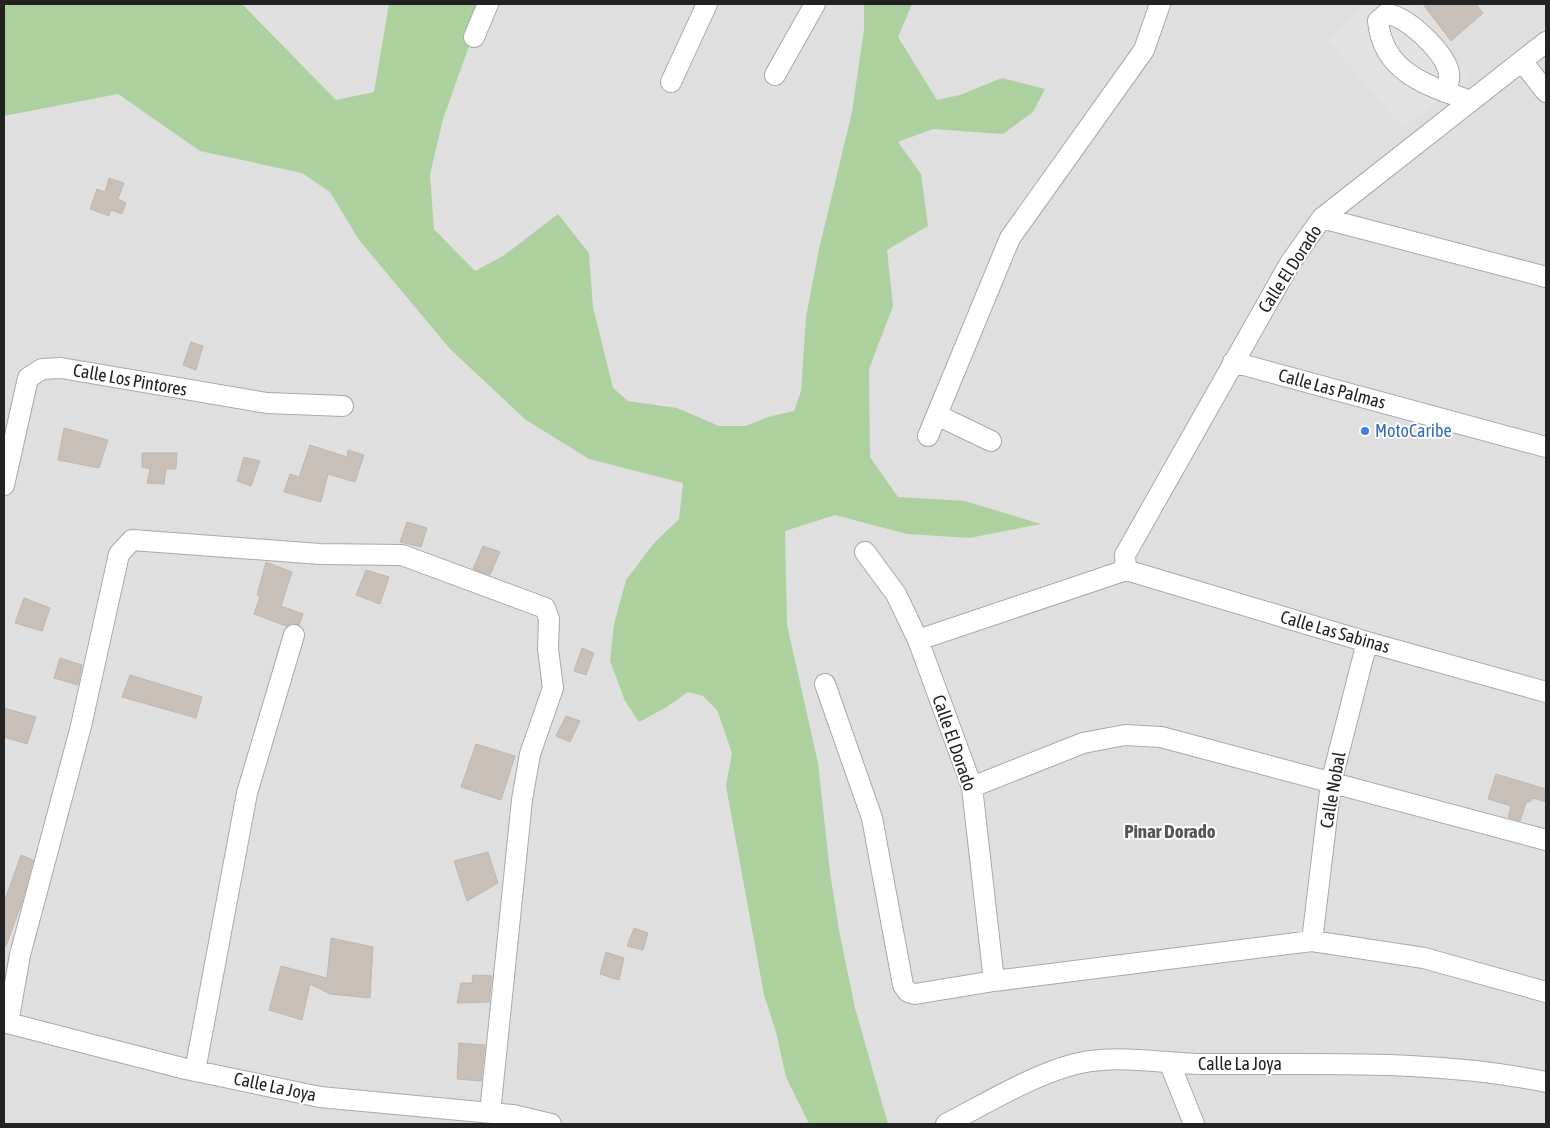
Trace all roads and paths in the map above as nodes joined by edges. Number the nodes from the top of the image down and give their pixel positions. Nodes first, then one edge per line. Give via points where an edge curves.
1 (488, 4) edge
2 (707, 4) edge
3 (814, 4) edge
4 (1160, 4) edge
5 (474, 37) dead end
6 (1546, 42) edge
7 (1522, 61) junction
8 (775, 74) dead end
9 (671, 82) dead end
10 (1445, 92) dead end
11 (1546, 92) edge
12 (1471, 101) junction
13 (1322, 218) junction
14 (1546, 277) edge
15 (1233, 362) junction
16 (343, 406) dead end
17 (937, 415) junction
18 (928, 436) dead end
19 (991, 441) dead end
20 (1546, 447) edge
21 (4, 485) edge
22 (865, 552) dead end
23 (1126, 570) junction
24 (294, 635) dead end
25 (918, 640) junction
26 (1367, 642) junction
27 (826, 684) dead end
28 (1546, 692) edge
29 (1331, 783) junction
30 (972, 787) junction
31 (1546, 840) edge
32 (1312, 941) junction
33 (994, 981) junction
34 (1546, 992) edge
35 (6, 1023) edge
36 (1170, 1064) junction
37 (195, 1071) junction
38 (1546, 1082) edge
39 (490, 1113) junction
40 (421, 1116) edge
41 (551, 1124) edge
42 (946, 1124) edge
43 (1194, 1124) edge

1 - 5 street
2 - 9 street
3 - 8 street
4 - 17 street via 1144,50 1010,238
6 - 7 street, Calle El Dorado
7 - 11 street
7 - 12 street, Calle El Dorado
10 - 12 street
12 - 13 street, Calle El Dorado
13 - 14 street
13 - 15 street, Calle El Dorado via 1290,263
15 - 20 street, Calle Las Palmas
15 - 23 street, Calle El Dorado via 1126,555
16 - 21 street, Calle Los Pintores via 267,403 61,368 42,369 28,378
17 - 18 street
17 - 19 street
22 - 25 street, Calle El Dorado via 896,594
23 - 25 street
23 - 26 street, Calle Las Sabinas
24 - 37 street via 247,793
25 - 30 street, Calle El Dorado
26 - 28 street, Calle Las Sabinas
26 - 29 street, Calle Nobal
27 - 33 street via 872,818 903,985 914,994
29 - 30 street via 1161,737 1125,735 1083,743
29 - 31 street
29 - 32 street, Calle Nobal
30 - 33 street, Calle El Dorado
32 - 33 street
32 - 34 street via 1424,958
35 - 37 street, Calle La Joya
35 - 39 street via 20,955 81,726 118,554 132,540 320,554 402,555 545,608 549,620 548,649 553,688 530,754 522,800
36 - 38 street, Calle La Joya via 1406,1065 1500,1073
36 - 42 street, Calle La Joya via 1090,1061 1038,1078
36 - 43 street
37 - 40 street, Calle La Joya
39 - 40 street, Calle La Joya
39 - 41 street, Calle La Joya

